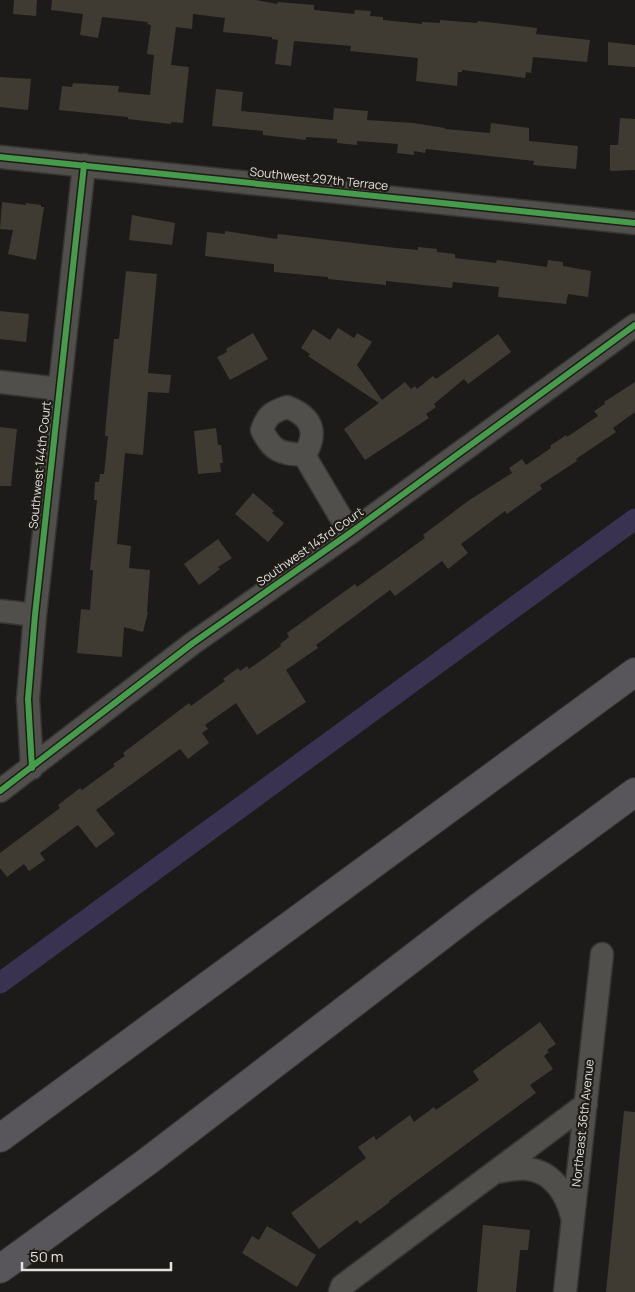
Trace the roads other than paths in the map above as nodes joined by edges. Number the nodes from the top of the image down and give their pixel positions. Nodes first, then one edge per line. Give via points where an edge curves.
1 (0, 157) edge
2 (84, 165) junction
3 (635, 224) edge
4 (635, 325) edge
5 (0, 382) edge
6 (59, 389) junction
7 (304, 455) dead end
8 (350, 533) junction
9 (0, 611) edge
10 (34, 614) junction
11 (635, 672) edge
12 (32, 768) junction
13 (0, 792) edge
14 (635, 792) edge
15 (602, 954) dead end
16 (586, 1104) junction
17 (0, 1138) edge
18 (494, 1172) junction
19 (573, 1220) junction
20 (0, 1269) edge
21 (341, 1289) edge
22 (565, 1292) edge

1 - 2 street, Southwest 297th Terrace
2 - 3 street, Southwest 297th Terrace
2 - 6 street, Southwest 144th Court
4 - 8 street, Southwest 143rd Court
5 - 6 street
6 - 10 street, Southwest 144th Court
7 - 8 street
8 - 12 street, Southwest 143rd Court via 193,643
9 - 10 street
10 - 12 street, Southwest 144th Court via 28,699
11 - 17 highway
12 - 13 street, Southwest 143rd Court
14 - 20 highway via 475,910 148,1161
15 - 16 street, Northeast 36th Avenue
16 - 18 street
16 - 19 street, Northeast 36th Avenue
18 - 19 street via 526,1168 545,1174 569,1203
18 - 21 street
19 - 22 street, Northeast 36th Avenue

